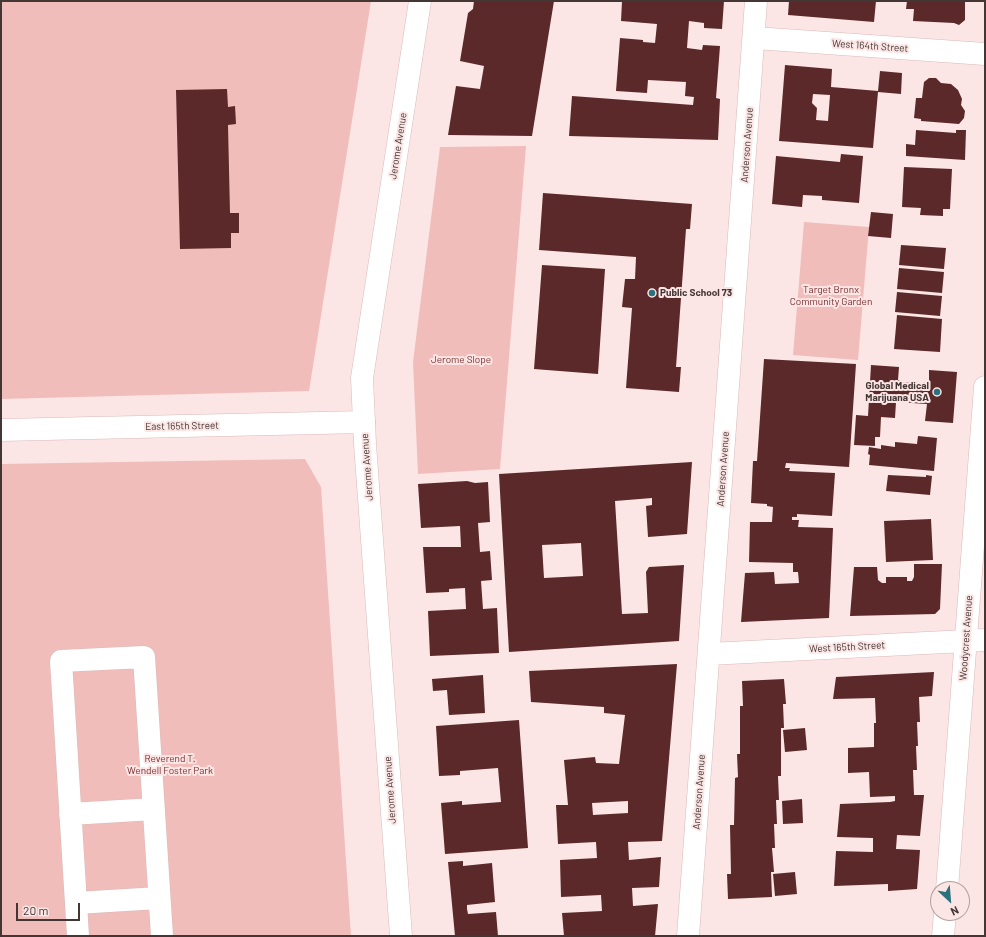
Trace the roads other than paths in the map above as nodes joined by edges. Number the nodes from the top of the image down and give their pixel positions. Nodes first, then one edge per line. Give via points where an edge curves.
1 (420, 1) edge
2 (756, 1) edge
3 (755, 38) junction
4 (985, 54) edge
5 (985, 387) edge
6 (364, 422) junction
7 (1, 430) edge
8 (975, 640) edge
9 (709, 654) junction
10 (154, 808) junction
11 (70, 814) junction
12 (948, 881) edge
13 (159, 898) junction
14 (76, 903) junction
15 (944, 921) edge
16 (78, 936) edge
17 (162, 936) edge
18 (401, 936) edge
19 (688, 936) edge
20 (943, 936) edge

1 - 6 street, Jerome Avenue via 362,378
2 - 3 street, Anderson Avenue
3 - 4 street, West 164th Street
3 - 9 street, Anderson Avenue
5 - 8 street, Woodycrest Avenue
6 - 7 street, East 165th Street
6 - 18 street, Jerome Avenue
8 - 9 street, West 165th Street
8 - 12 street, Woodycrest Avenue
9 - 19 street, Anderson Avenue
10 - 11 street
10 - 11 street via 144,657 61,661
10 - 13 street
11 - 14 street
13 - 14 street
13 - 17 street
14 - 16 street
15 - 20 street

